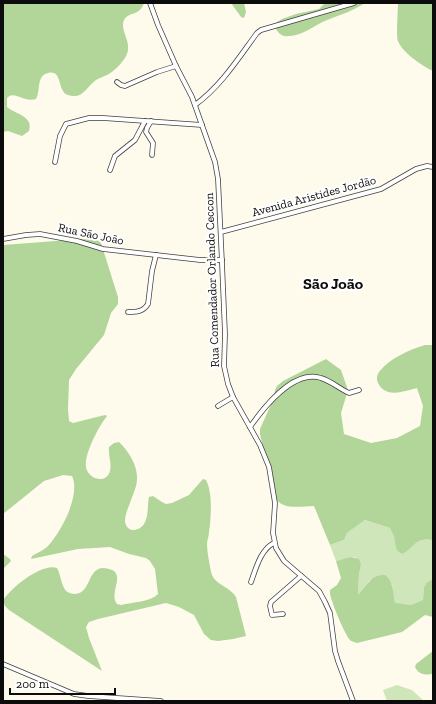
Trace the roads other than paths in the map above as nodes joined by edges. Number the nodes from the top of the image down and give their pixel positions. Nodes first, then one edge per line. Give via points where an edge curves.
1 (150, 3) edge
2 (354, 3) edge
3 (176, 66) junction
4 (117, 82) dead end
5 (195, 105) junction
6 (145, 121) junction
7 (151, 121) junction
8 (202, 125) junction
9 (152, 155) dead end
10 (54, 162) dead end
11 (433, 167) edge
12 (110, 170) dead end
13 (221, 232) junction
14 (3, 239) edge
15 (156, 255) junction
16 (222, 260) junction
17 (128, 312) dead end
18 (359, 390) dead end
19 (233, 398) junction
20 (218, 406) dead end
21 (250, 427) junction
22 (274, 543) junction
23 (301, 576) junction
24 (251, 582) dead end
25 (283, 614) dead end
26 (3, 664) edge
27 (161, 701) edge
28 (353, 701) edge

1 - 3 street, Rua Comendador Orlando Ceccon
2 - 5 street via 259,31 219,85
3 - 4 street via 126,86
3 - 5 street, Rua Comendador Orlando Ceccon
5 - 8 street, Rua Comendador Orlando Ceccon
6 - 7 street
6 - 10 street via 89,118 66,124 58,141
6 - 12 street via 135,140 115,156
7 - 8 street
7 - 9 street via 146,130 153,143
8 - 13 street, Rua Comendador Orlando Ceccon via 215,162
11 - 13 street, Avenida Aristides Jordão via 416,169 381,189
13 - 16 street, Rua Comendador Orlando Ceccon
14 - 15 street, Rua São João via 40,234 104,249
15 - 16 street, Rua São João
15 - 17 street via 148,304 140,311
16 - 19 street, Rua Comendador Orlando Ceccon via 224,366
18 - 21 street via 348,393 322,378 302,378 286,387
19 - 20 street
19 - 21 street, Rua Comendador Orlando Ceccon
21 - 22 street, Rua Comendador Orlando Ceccon via 265,457 273,488
22 - 23 street, Rua Comendador Orlando Ceccon via 284,561
22 - 24 street via 266,549
23 - 25 street via 271,602 272,615
23 - 28 street, Rua Comendador Orlando Ceccon via 319,591 330,613 335,651
26 - 27 street via 74,694

